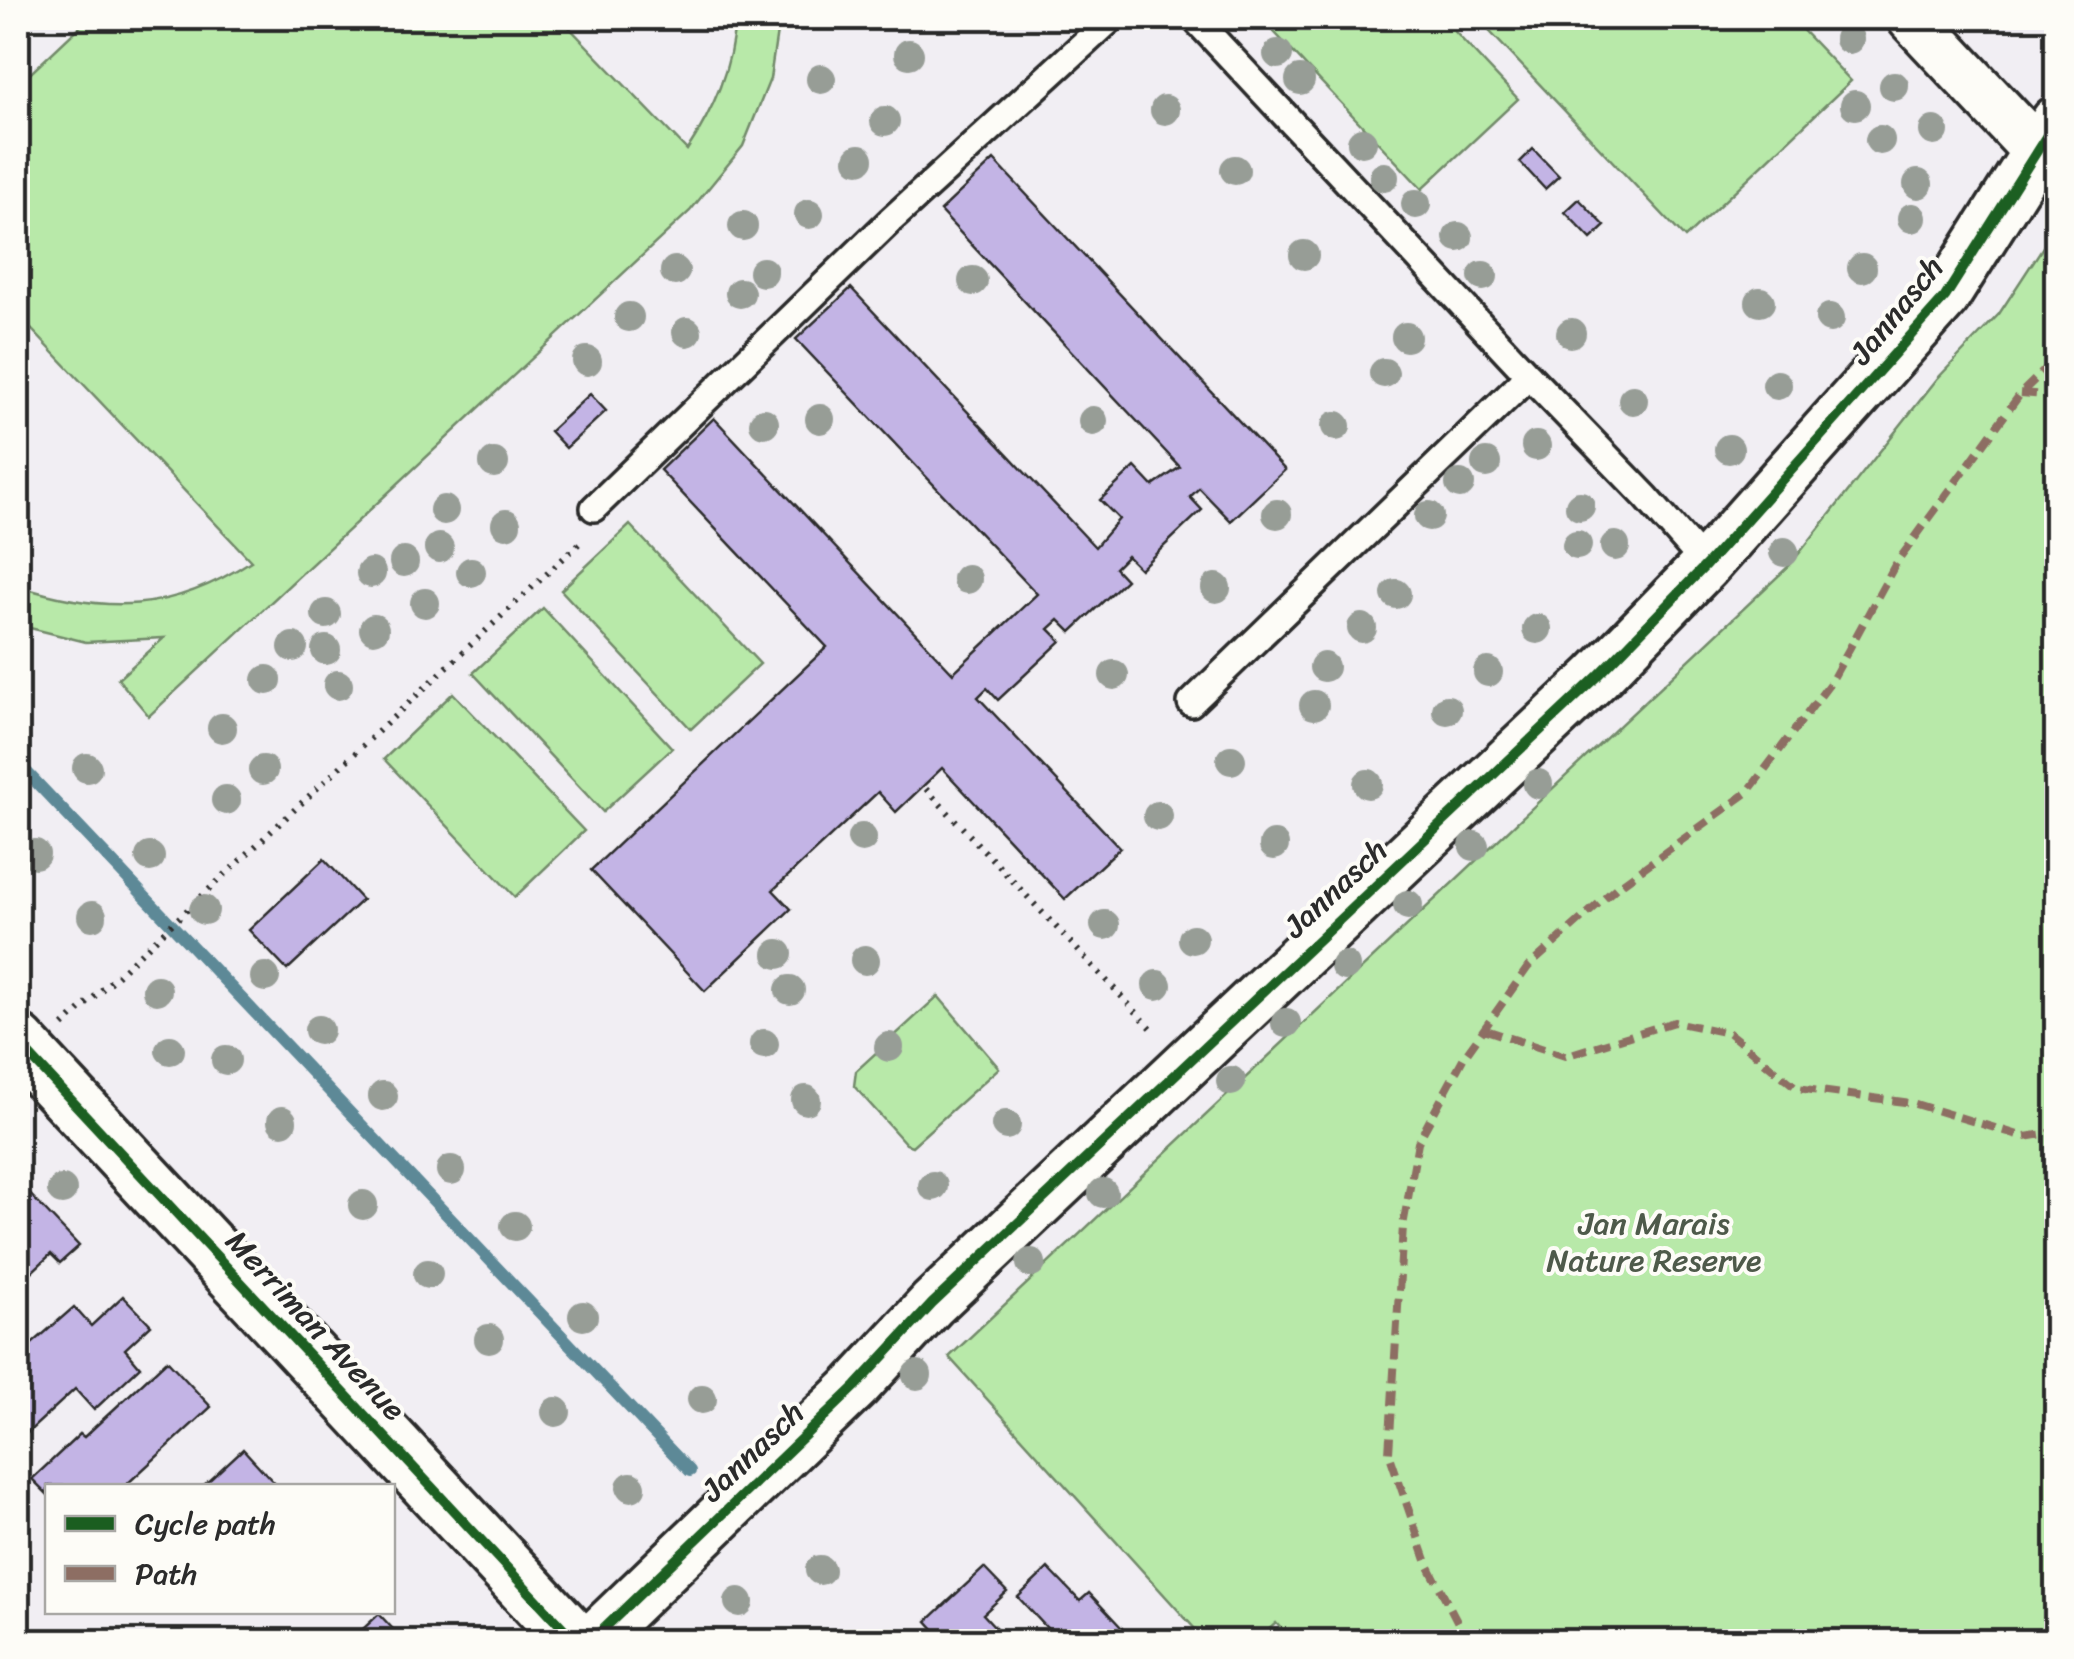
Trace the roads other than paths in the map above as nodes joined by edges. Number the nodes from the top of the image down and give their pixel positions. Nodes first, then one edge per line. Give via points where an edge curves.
1 (1112, 18) edge
2 (1194, 18) edge
3 (1912, 18) edge
4 (2047, 136) edge
5 (1528, 376) junction
6 (594, 508) road end
7 (1706, 565) junction
8 (1190, 703) dead end
9 (34, 1040) edge
10 (576, 1642) edge
11 (590, 1642) edge

1 - 6 lane
2 - 5 lane
3 - 4 street
4 - 7 street, Jannasch via 1944,297
5 - 7 lane
5 - 8 lane
7 - 11 street, Jannasch via 1598,676 932,1304
9 - 10 street, Merriman Avenue

